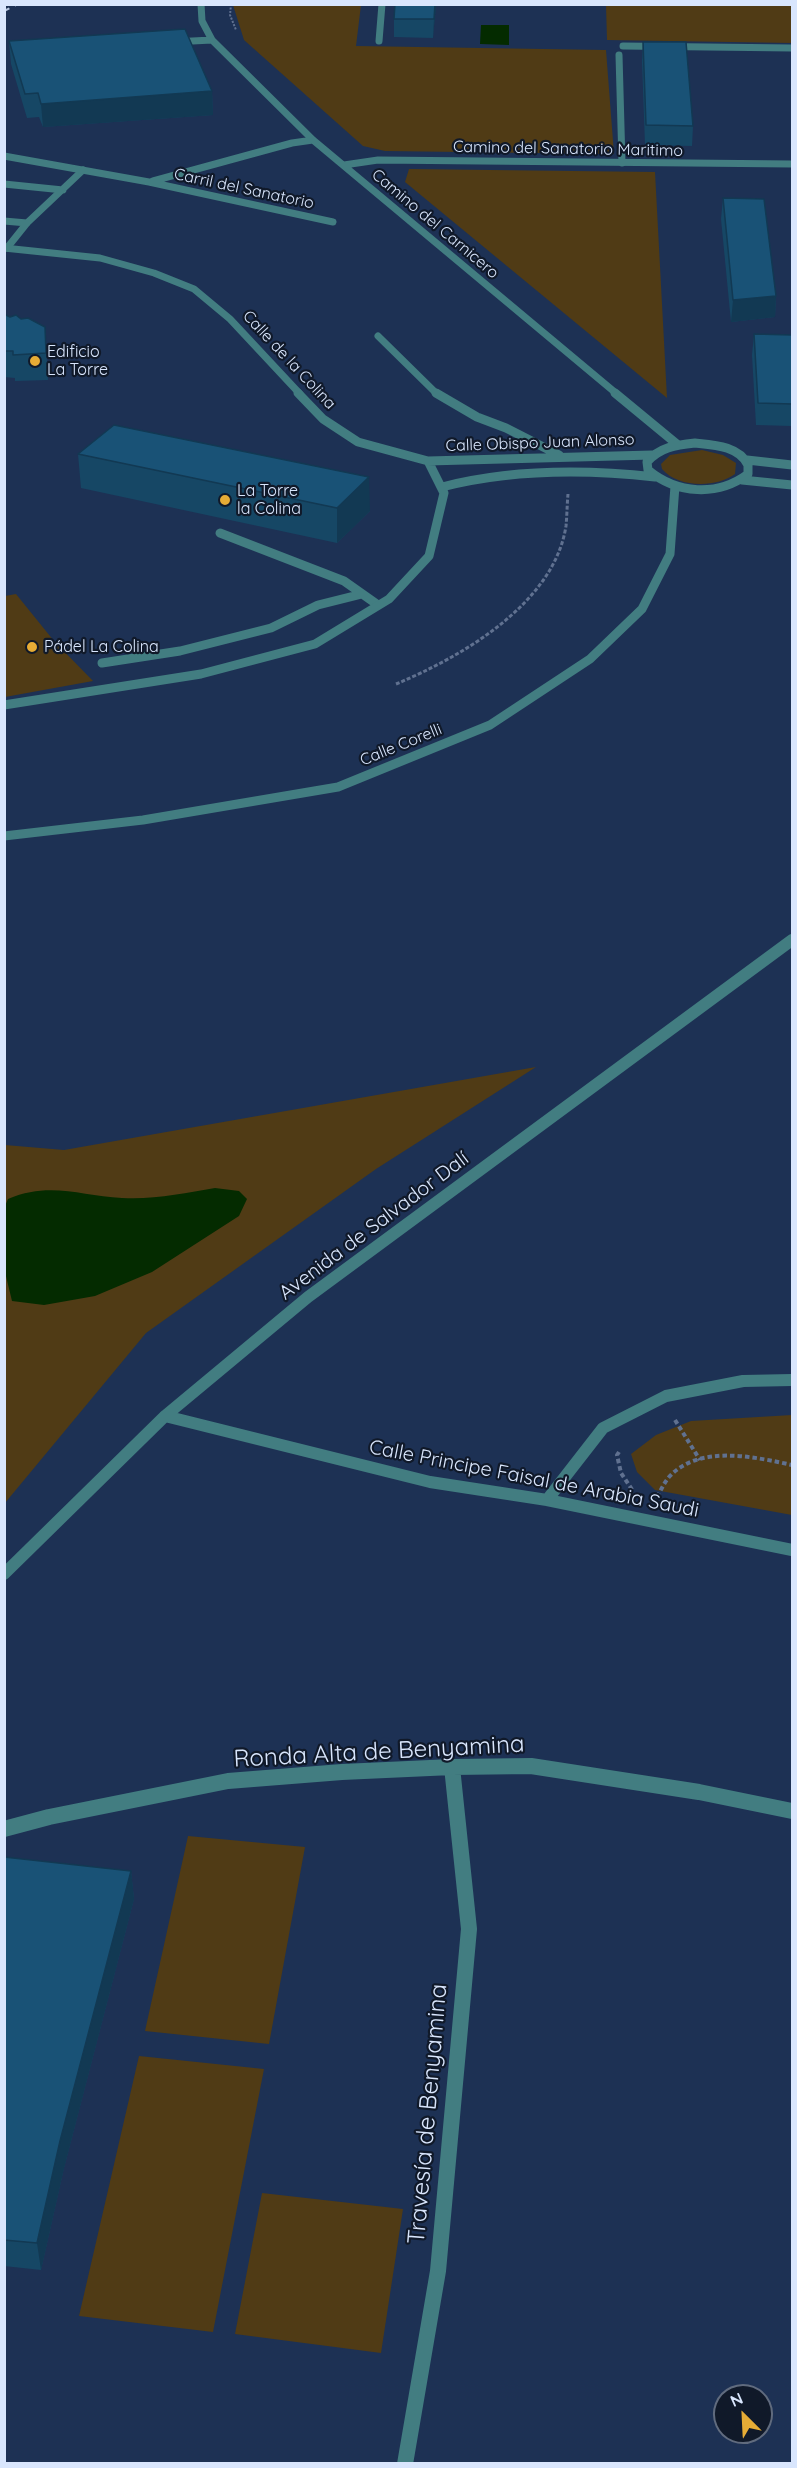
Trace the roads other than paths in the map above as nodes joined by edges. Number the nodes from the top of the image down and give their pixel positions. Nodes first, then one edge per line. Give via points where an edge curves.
1 (201, 4) edge
2 (382, 4) edge
3 (212, 40) junction
4 (379, 41) dead end
5 (164, 42) edge
6 (623, 46) dead end
7 (792, 48) edge
8 (619, 55) dead end
9 (313, 140) junction
10 (4, 156) edge
11 (622, 163) junction
12 (792, 164) edge
13 (344, 165) junction
14 (83, 170) junction
15 (149, 182) junction
16 (4, 184) edge
17 (63, 190) junction
18 (4, 221) edge
19 (333, 222) dead end
20 (27, 224) junction
21 (6, 248) edge
22 (378, 336) dead end
23 (678, 445) junction
24 (652, 455) junction
25 (560, 456) junction
26 (747, 460) junction
27 (428, 461) junction
28 (792, 465) edge
29 (655, 477) junction
30 (742, 480) junction
31 (792, 485) edge
32 (675, 486) junction
33 (442, 487) junction
34 (220, 533) dead end
35 (362, 594) junction
36 (378, 605) junction
37 (102, 663) dead end
38 (4, 705) edge
39 (4, 836) edge
40 (792, 940) edge
41 (792, 1380) edge
42 (165, 1416) junction
43 (547, 1500) junction
44 (792, 1550) edge
45 (4, 1574) edge
46 (452, 1767) junction
47 (792, 1811) edge
48 (4, 1829) edge
49 (405, 2463) edge

1 - 3 street, Camino del Carnicero via 202,21
2 - 4 street
3 - 5 street
3 - 9 street, Camino del Carnicero
6 - 7 street
8 - 11 street
9 - 13 street, Camino del Carnicero
9 - 15 street, Carril del Sanatorio
10 - 14 street, Carril del Sanatorio
11 - 12 street, Camino del Sanatorio Maritimo
11 - 13 street, Camino del Sanatorio Maritimo via 378,160
13 - 23 street, Camino del Carnicero
14 - 15 street, Carril del Sanatorio
14 - 17 street
15 - 19 street, Carril del Sanatorio
16 - 17 street
17 - 20 street
18 - 20 street
20 - 21 street
21 - 27 street, Calle de la Colina via 100,258 194,289 230,319 323,419 358,442
22 - 25 street via 447,401
23 - 24 street
23 - 26 street via 711,444
24 - 25 street, Calle Obispo Juan Alonso
24 - 29 street via 647,462 648,470
25 - 27 street, Calle Obispo Juan Alonso
26 - 28 street
26 - 30 street via 750,467
27 - 33 street
29 - 32 street, Calle Obispo Juan Alonso
29 - 33 street, Calle Obispo Juan Alonso via 563,473 469,478
30 - 31 street
30 - 32 street, Calle Obispo Juan Alonso via 706,489
32 - 39 street, Calle Corelli via 670,554 642,609 590,659 490,725 338,787 143,820
33 - 36 street via 444,494 429,556 389,599
34 - 35 street via 344,581
35 - 36 street
35 - 37 street via 318,605 272,628 180,651
36 - 38 street via 315,644 201,674
40 - 42 street, Avenida de Salvador Dalí via 308,1297
41 - 43 street via 743,1381 666,1396 603,1428
42 - 43 street, Calle Principe Faisal de Arabia Saudi via 430,1482
42 - 45 street, Avenida de Salvador Dalí
43 - 44 street, Calle Principe Faisal de Arabia Saudi
46 - 47 street, Ronda Alta de Benyamina via 531,1766
46 - 48 street, Ronda Alta de Benyamina via 228,1781 49,1816
46 - 49 street, Travesía de Benyamina via 469,1929 438,2271

